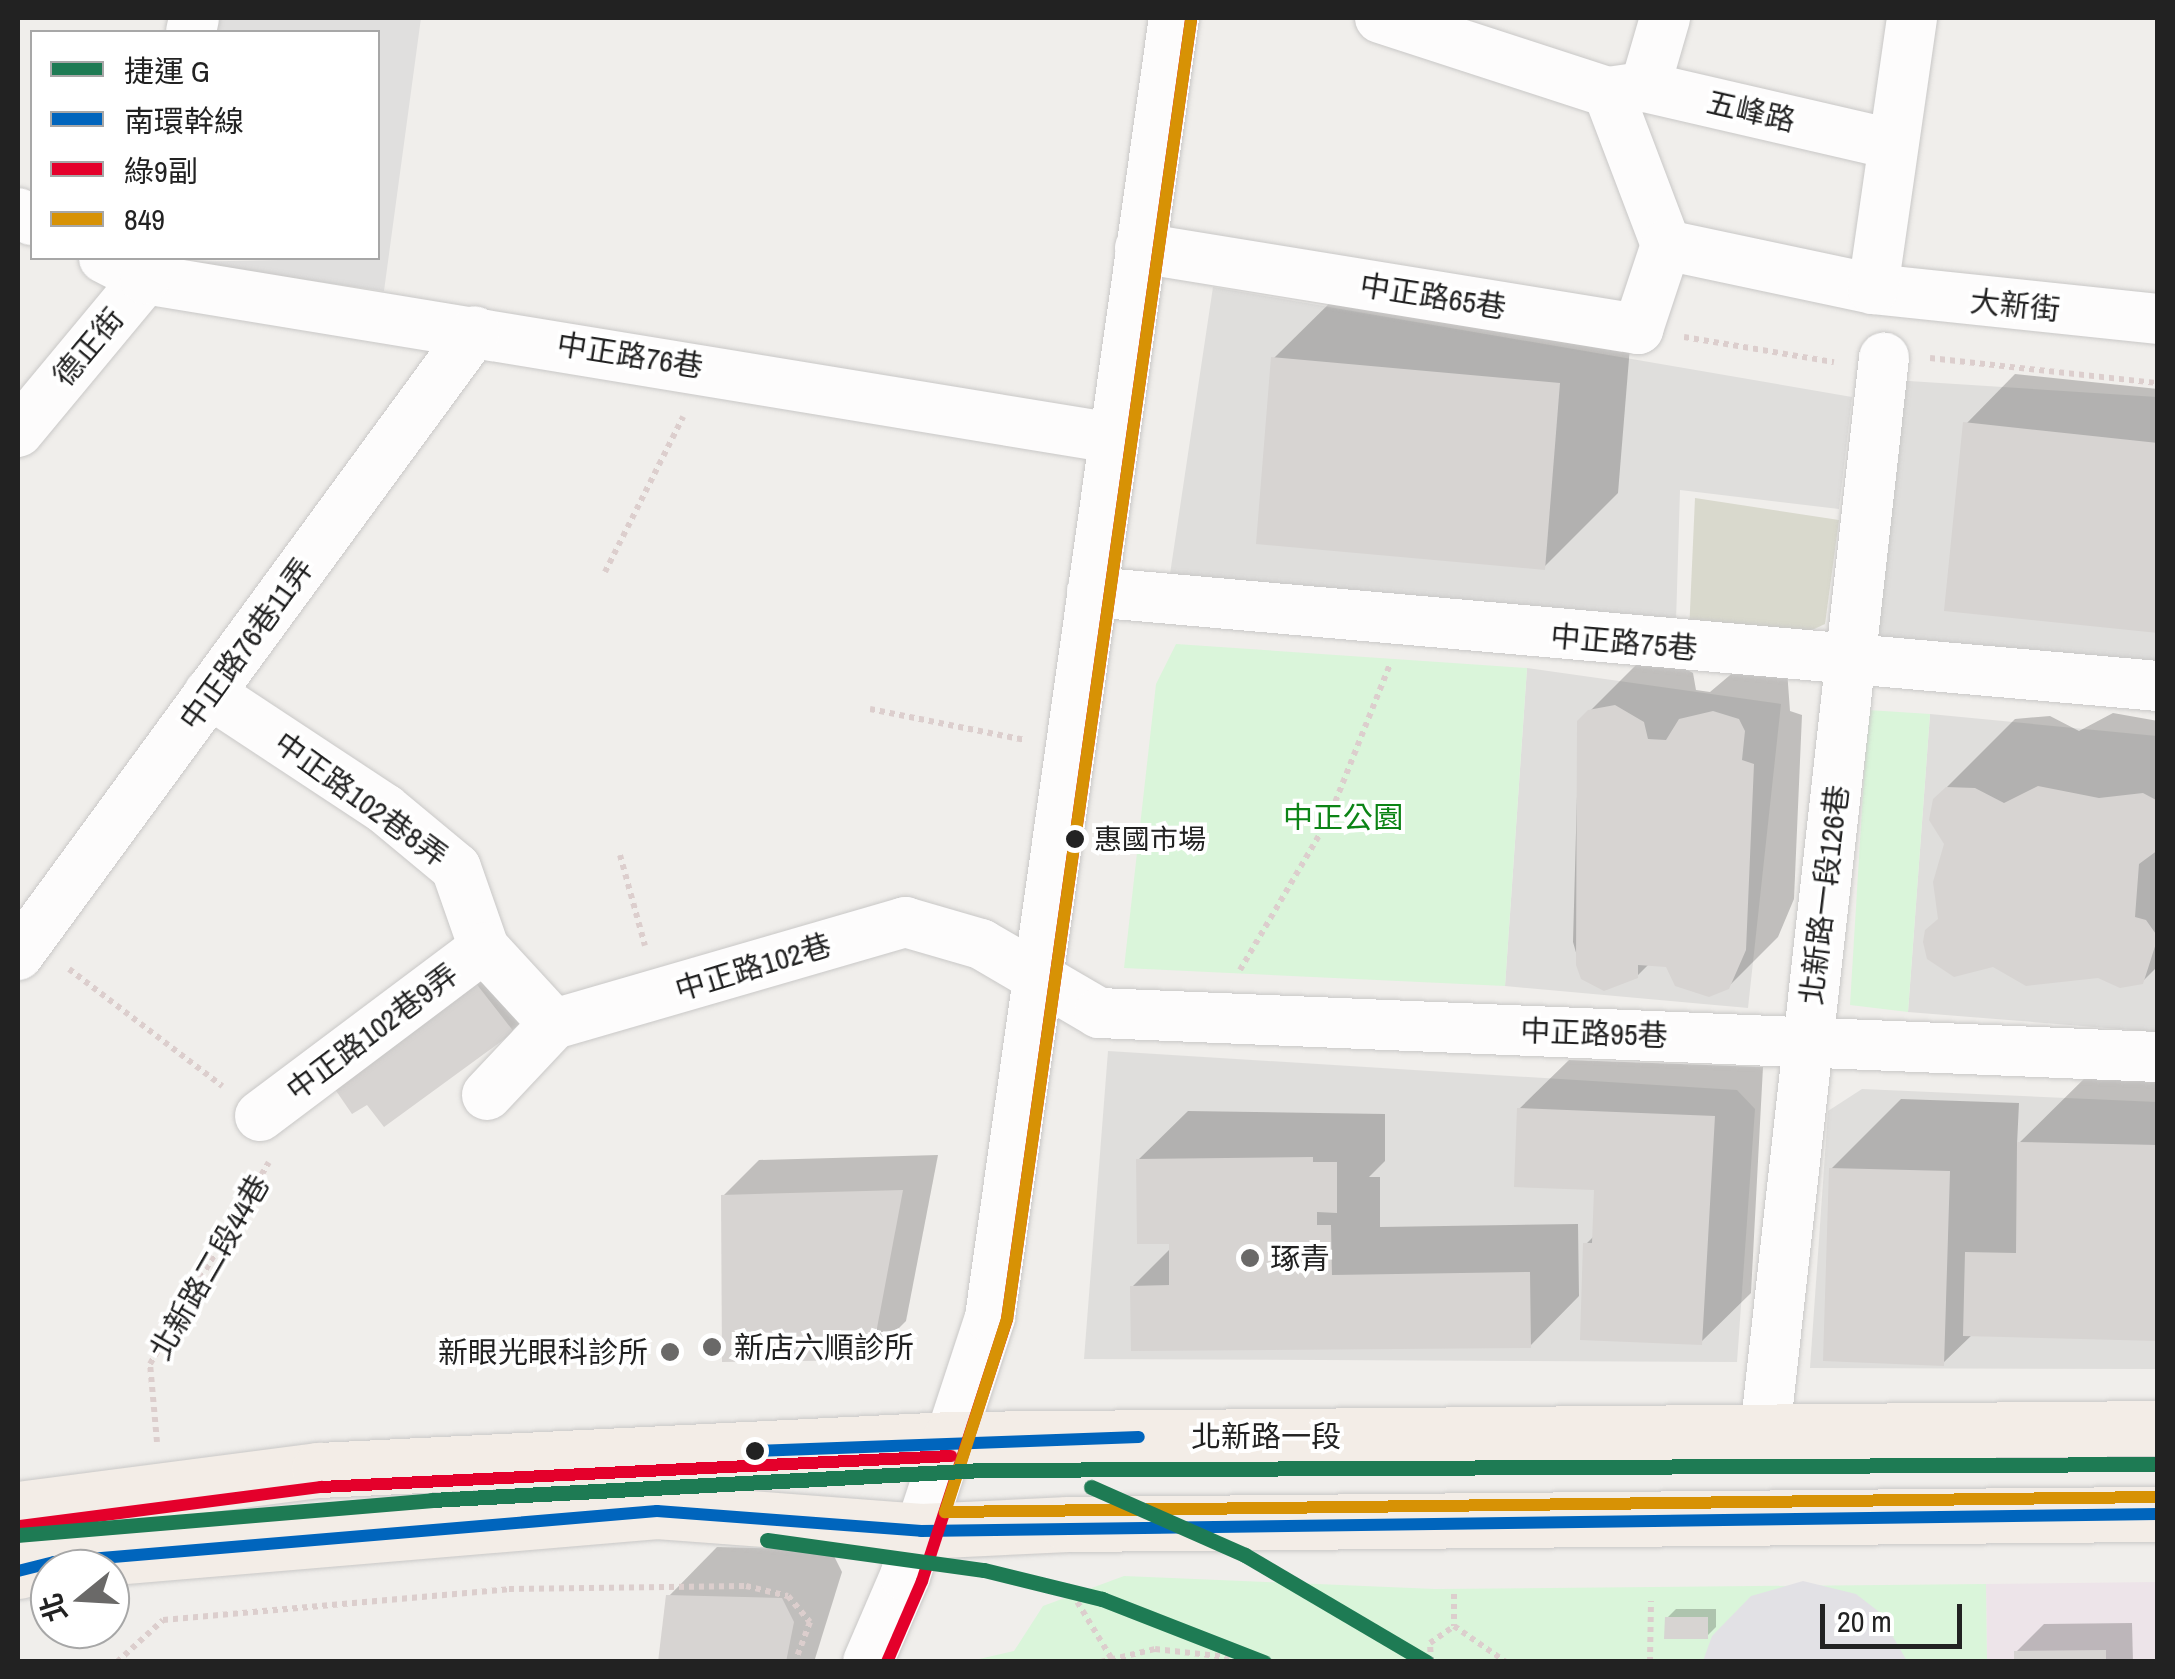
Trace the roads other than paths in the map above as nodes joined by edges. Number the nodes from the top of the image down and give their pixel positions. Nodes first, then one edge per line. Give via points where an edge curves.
1 (1174, 18) edge
2 (1380, 18) edge
3 (1665, 18) edge
4 (1912, 18) edge
5 (1626, 89) junction
6 (1892, 144) junction
7 (1666, 245) junction
8 (1140, 248) junction
9 (133, 265) edge
10 (1873, 290) junction
11 (2158, 319) edge
12 (475, 332) junction
13 (1883, 364) road end
14 (18, 432) edge
15 (1113, 438) junction
16 (1092, 592) junction
17 (1851, 661) junction
18 (2158, 686) edge
19 (210, 693) junction
20 (25, 948) edge
21 (484, 948) junction
22 (1039, 978) junction
23 (554, 1024) junction
24 (1807, 1041) junction
25 (2158, 1057) edge
26 (487, 1095) dead end
27 (260, 1116) road end
28 (2158, 1428) edge
29 (1764, 1432) junction
30 (950, 1440) junction
31 (18, 1510) edge
32 (2158, 1514) edge
33 (921, 1532) junction
34 (18, 1571) edge
35 (868, 1662) edge

1 - 8 street
2 - 5 street, 五峰路
3 - 5 street
4 - 6 street
5 - 6 street, 五峰路
5 - 7 street
6 - 10 street
7 - 8 street, 中正路65巷 via 1638,330
7 - 10 street, 大新街
8 - 15 street
9 - 12 street, 中正路76巷
9 - 14 street, 德正街
10 - 11 street, 大新街
12 - 15 street, 中正路76巷
12 - 19 street, 中正路76巷11弄
13 - 17 street, 北新路一段126巷
15 - 16 street
16 - 17 street, 中正路75巷
16 - 22 street
17 - 18 street, 中正路75巷
17 - 24 street, 北新路一段126巷
19 - 20 street, 中正路76巷11弄
19 - 21 street, 中正路102巷8弄 via 384,809 456,868
21 - 23 street, 中正路102巷8弄
21 - 27 street, 中正路102巷9弄
22 - 23 street, 中正路102巷 via 981,944 905,922
22 - 24 street, 中正路95巷 via 1099,1013
22 - 30 street via 990,1317
23 - 26 street
24 - 25 street, 中正路95巷
24 - 29 street, 北新路一段126巷
28 - 29 main road, 北新路一段
29 - 30 main road, 北新路一段
30 - 31 main road, 北新路一段 via 318,1470
30 - 33 street
32 - 33 main road via 1068,1524
33 - 34 main road via 657,1511 54,1562
33 - 35 street

